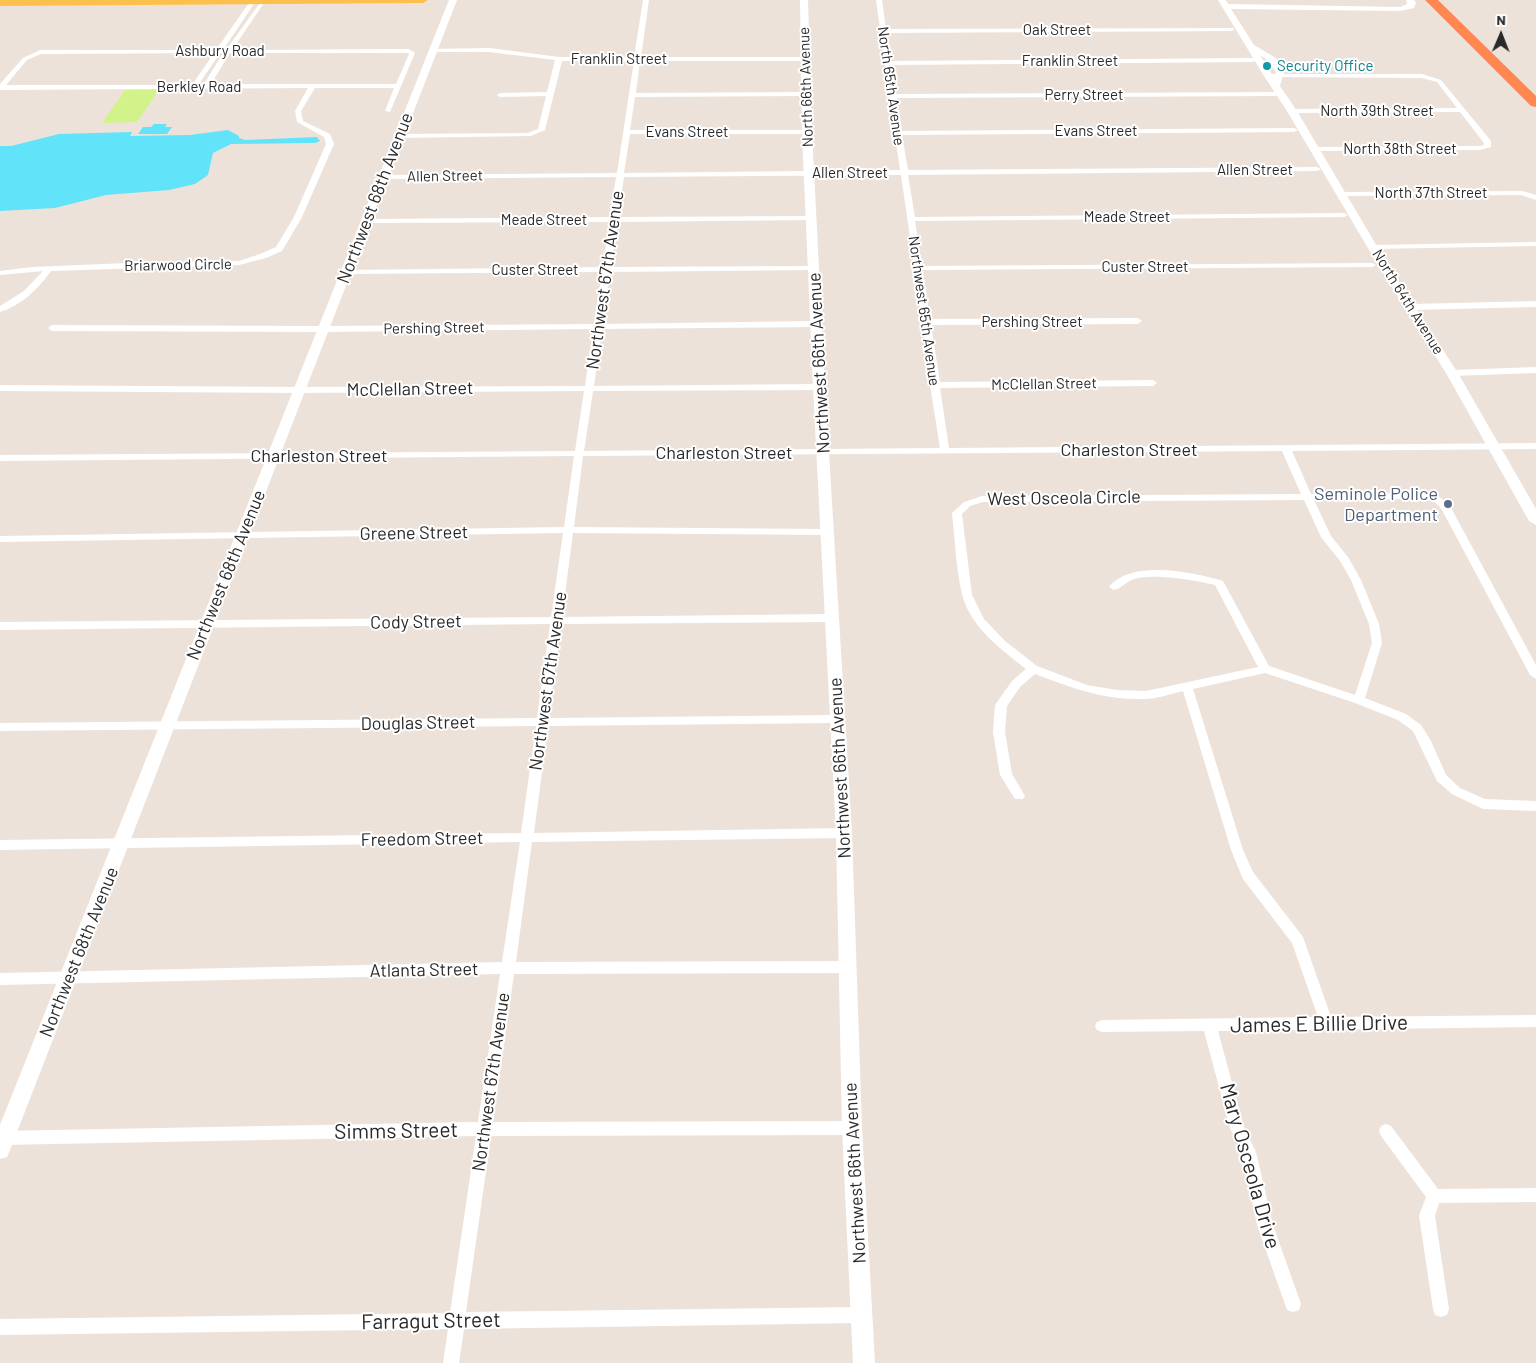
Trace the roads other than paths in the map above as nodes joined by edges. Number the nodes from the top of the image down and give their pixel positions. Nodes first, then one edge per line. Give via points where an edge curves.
1 (259, 0) edge
2 (423, 0) edge
3 (453, 0) edge
4 (646, 0) edge
5 (804, 0) edge
6 (879, 0) edge
7 (1410, 0) edge
8 (1431, 0) edge
9 (1448, 0) edge
10 (52, 1) edge
11 (0, 2) edge
12 (1224, 3) edge
13 (247, 12) junction
14 (256, 12) junction
15 (1232, 29) dead end
16 (883, 31) junction
17 (1250, 44) junction
18 (434, 50) junction
19 (219, 51) junction
20 (228, 51) junction
21 (559, 59) junction
22 (805, 59) junction
23 (638, 60) junction
24 (1253, 60) dead end
25 (1509, 60) dead end
26 (888, 62) junction
27 (1276, 85) junction
28 (312, 86) junction
29 (398, 86) junction
30 (194, 87) junction
31 (206, 87) junction
32 (0, 88) edge
33 (549, 94) junction
34 (806, 94) junction
35 (500, 95) dead end
36 (632, 95) junction
37 (893, 96) junction
38 (1536, 103) edge
39 (1462, 110) junction
40 (388, 111) dead end
41 (1292, 111) junction
42 (1294, 130) dead end
43 (627, 132) junction
44 (807, 132) junction
45 (898, 133) junction
46 (398, 136) junction
47 (1314, 149) junction
48 (1317, 170) dead end
49 (904, 172) junction
50 (810, 173) junction
51 (621, 174) junction
52 (384, 176) junction
53 (1341, 194) junction
54 (1536, 198) edge
55 (1344, 215) dead end
56 (812, 218) junction
57 (911, 218) junction
58 (614, 219) junction
59 (367, 222) junction
60 (1536, 244) edge
61 (1373, 247) junction
62 (1372, 265) dead end
63 (814, 268) junction
64 (918, 268) junction
65 (48, 269) junction
66 (606, 270) junction
67 (346, 272) junction
68 (0, 273) edge
69 (1536, 304) edge
70 (1412, 307) junction
71 (0, 309) edge
72 (1138, 321) dead end
73 (926, 322) junction
74 (816, 324) junction
75 (598, 326) junction
76 (52, 328) dead end
77 (323, 329) junction
78 (1536, 370) edge
79 (1452, 372) junction
80 (1153, 383) dead end
81 (934, 385) junction
82 (589, 387) junction
83 (819, 387) junction
84 (0, 388) edge
85 (298, 390) junction
86 (1536, 446) edge
87 (1493, 447) junction
88 (1286, 449) junction
89 (945, 450) junction
90 (824, 453) junction
91 (580, 454) junction
92 (274, 456) junction
93 (0, 458) edge
94 (1307, 495) junction
95 (1536, 521) edge
96 (569, 530) junction
97 (828, 532) junction
98 (242, 536) junction
99 (0, 539) edge
100 (1114, 587) dead end
101 (832, 618) junction
102 (556, 619) junction
103 (206, 625) junction
104 (0, 626) edge
105 (1033, 669) junction
106 (1265, 669) junction
107 (1536, 675) edge
108 (1187, 687) junction
109 (1359, 700) junction
110 (837, 719) junction
111 (542, 721) junction
112 (166, 726) junction
113 (0, 727) edge
114 (1019, 796) dead end
115 (1536, 806) edge
116 (844, 833) junction
117 (527, 837) junction
118 (122, 844) junction
119 (0, 846) edge
120 (847, 967) junction
121 (507, 968) junction
122 (68, 977) junction
123 (0, 979) edge
124 (1536, 1021) edge
125 (1326, 1022) junction
126 (1102, 1026) dead end
127 (1210, 1026) junction
128 (852, 1128) junction
129 (485, 1129) junction
130 (1386, 1130) dead end
131 (2, 1142) edge
132 (1536, 1195) edge
133 (1434, 1196) junction
134 (1293, 1304) dead end
135 (1441, 1309) dead end
136 (862, 1315) junction
137 (457, 1321) junction
138 (0, 1327) edge
139 (451, 1363) edge
140 (864, 1363) edge

1 - 2 main road
1 - 10 main road
1 - 13 street
1 - 14 street
3 - 18 street, Northwest 68th Avenue
4 - 23 street, Northwest 67th Avenue
5 - 22 street, North 66th Avenue
6 - 16 street, North 65th Avenue
7 - 12 street via 1411,6 1400,9
8 - 38 highway
9 - 25 highway
10 - 11 main road
12 - 17 street, North 64th Avenue
13 - 14 street
13 - 19 street
14 - 20 street
15 - 16 street, Oak Street
16 - 26 street, North 65th Avenue
17 - 27 street, North 64th Avenue
17 - 27 street, North 64th Avenue via 1277,64 1280,72
18 - 21 street, Franklin Street via 497,50
18 - 46 street, Northwest 68th Avenue
19 - 20 street, Ashbury Road
19 - 30 street
19 - 32 street, Ashbury Road via 40,52 25,59
20 - 29 street, Ashbury Road via 409,51 412,53
20 - 31 street
21 - 23 street, Franklin Street
21 - 33 street
22 - 23 street, Franklin Street
22 - 34 street, North 66th Avenue
23 - 36 street, Northwest 67th Avenue
24 - 26 street, Franklin Street
26 - 37 street, North 65th Avenue
27 - 37 street, Perry Street
27 - 39 street, Perry Street via 1432,77 1440,81
27 - 41 street, North 64th Avenue
28 - 29 street, Berkley Road
28 - 31 street, Berkley Road
28 - 65 street, Briarwood Circle via 298,111 300,122 327,136 330,144 298,217 279,249 239,263
29 - 40 street
30 - 31 street, Berkley Road
30 - 32 street, Berkley Road
33 - 35 street
33 - 46 street via 541,130 529,135
34 - 36 street
34 - 44 street, North 66th Avenue
36 - 43 street, Northwest 67th Avenue
37 - 45 street, North 65th Avenue
39 - 41 street, North 39th Street
39 - 47 street, North 38th Street via 1488,142 1487,147
41 - 47 street, North 64th Avenue
42 - 45 street, Evans Street
43 - 44 street, Evans Street
43 - 51 street, Northwest 67th Avenue
44 - 50 street, North 66th Avenue
45 - 49 street, North 65th Avenue
46 - 52 street, Northwest 68th Avenue
47 - 53 street, North 64th Avenue
48 - 49 street, Allen Street
49 - 50 street, Allen Street
49 - 57 street, Northwest 65th Avenue
50 - 51 street, Allen Street
50 - 56 street, Northwest 66th Avenue
51 - 52 street, Allen Street
51 - 58 street, Northwest 67th Avenue
52 - 59 street, Northwest 68th Avenue
53 - 54 street, North 37th Street via 1522,193
53 - 61 street, North 64th Avenue
55 - 57 street, Meade Street
56 - 58 street, Meade Street
56 - 63 street, Northwest 66th Avenue
57 - 64 street, Northwest 65th Avenue
58 - 59 street, Meade Street
58 - 66 street, Northwest 67th Avenue
59 - 67 street, Northwest 68th Avenue
60 - 61 street
61 - 70 street, North 64th Avenue
62 - 64 street, Custer Street
63 - 66 street, Custer Street
63 - 74 street, Northwest 66th Avenue
64 - 73 street, Northwest 65th Avenue
65 - 68 street, Briarwood Circle
65 - 71 street via 36,288 12,305
66 - 67 street, Custer Street
66 - 75 street, Northwest 67th Avenue
67 - 77 street, Northwest 68th Avenue
69 - 70 street
70 - 79 street, North 64th Avenue
72 - 73 street, Pershing Street
73 - 81 street, Northwest 65th Avenue
74 - 75 street, Pershing Street
74 - 83 street, Northwest 66th Avenue
75 - 77 street, Pershing Street
75 - 82 street, Northwest 67th Avenue
76 - 77 street, Pershing Street
77 - 85 street, Northwest 68th Avenue
78 - 79 street
79 - 87 street, North 64th Avenue
80 - 81 street, McClellan Street
81 - 89 street, Northwest 65th Avenue
82 - 83 street, McClellan Street
82 - 85 street, McClellan Street
82 - 91 street, Northwest 67th Avenue
83 - 90 street, Northwest 66th Avenue
84 - 85 street, McClellan Street
85 - 92 street, Northwest 68th Avenue
86 - 87 street, Charleston Street
87 - 88 street, Charleston Street
87 - 95 street, North 64th Avenue
88 - 89 street, Charleston Street
88 - 94 street
89 - 90 street, Charleston Street
90 - 91 street, Charleston Street
90 - 97 street, Northwest 66th Avenue
91 - 92 street, Charleston Street
91 - 96 street, Northwest 67th Avenue
92 - 93 street, Charleston Street
92 - 98 street, Northwest 68th Avenue
94 - 105 street, West Osceola Circle via 982,499 966,504 957,513 967,595 980,621 1001,644
94 - 107 street via 1415,495 1438,500 1446,508
94 - 109 street via 1326,537 1356,580 1374,624 1377,643
96 - 97 street, Greene Street
96 - 98 street, Greene Street
96 - 102 street, Northwest 67th Avenue
97 - 101 street, Northwest 66th Avenue
98 - 99 street, Greene Street
98 - 103 street, Northwest 68th Avenue
100 - 106 street via 1131,576 1146,574 1195,576 1219,583
101 - 102 street, Cody Street
101 - 110 street, Northwest 66th Avenue
102 - 103 street, Cody Street
102 - 111 street, Northwest 67th Avenue
103 - 104 street, Cody Street
103 - 112 street, Northwest 68th Avenue
105 - 108 street, West Osceola Circle via 1085,689 1117,694 1146,695
105 - 114 street via 1000,705 999,732 1006,775
106 - 108 street, West Osceola Circle
106 - 109 street
108 - 125 street via 1237,850 1248,875 1298,940
109 - 115 street via 1402,717 1417,728 1441,778 1456,791 1483,804
110 - 111 street, Douglas Street
110 - 116 street, Northwest 66th Avenue
111 - 112 street, Douglas Street
111 - 117 street, Northwest 67th Avenue
112 - 113 street, Douglas Street
112 - 118 street, Northwest 68th Avenue
116 - 117 street, Freedom Street
116 - 120 street, Northwest 66th Avenue
117 - 118 street, Freedom Street
117 - 121 street, Northwest 67th Avenue
118 - 119 street, Freedom Street
118 - 122 street, Northwest 68th Avenue
120 - 121 street, Atlanta Street
120 - 128 street, Northwest 66th Avenue
121 - 122 street, Atlanta Street
121 - 129 street, Northwest 67th Avenue
122 - 123 street, Atlanta Street
122 - 131 street, Northwest 68th Avenue
124 - 125 street, James E Billie Drive
125 - 127 street, James E Billie Drive
126 - 127 street, James E Billie Drive
127 - 134 street, Mary Osceola Drive via 1237,1128 1249,1152 1265,1225
128 - 129 street, Simms Street
128 - 136 street, Northwest 66th Avenue
129 - 131 street, Simms Street
129 - 137 street, Northwest 67th Avenue
130 - 133 street
132 - 133 street
133 - 135 street via 1427,1216
136 - 137 street, Farragut Street
136 - 140 street, Northwest 66th Avenue
137 - 138 street, Farragut Street
137 - 139 street, Northwest 67th Avenue

